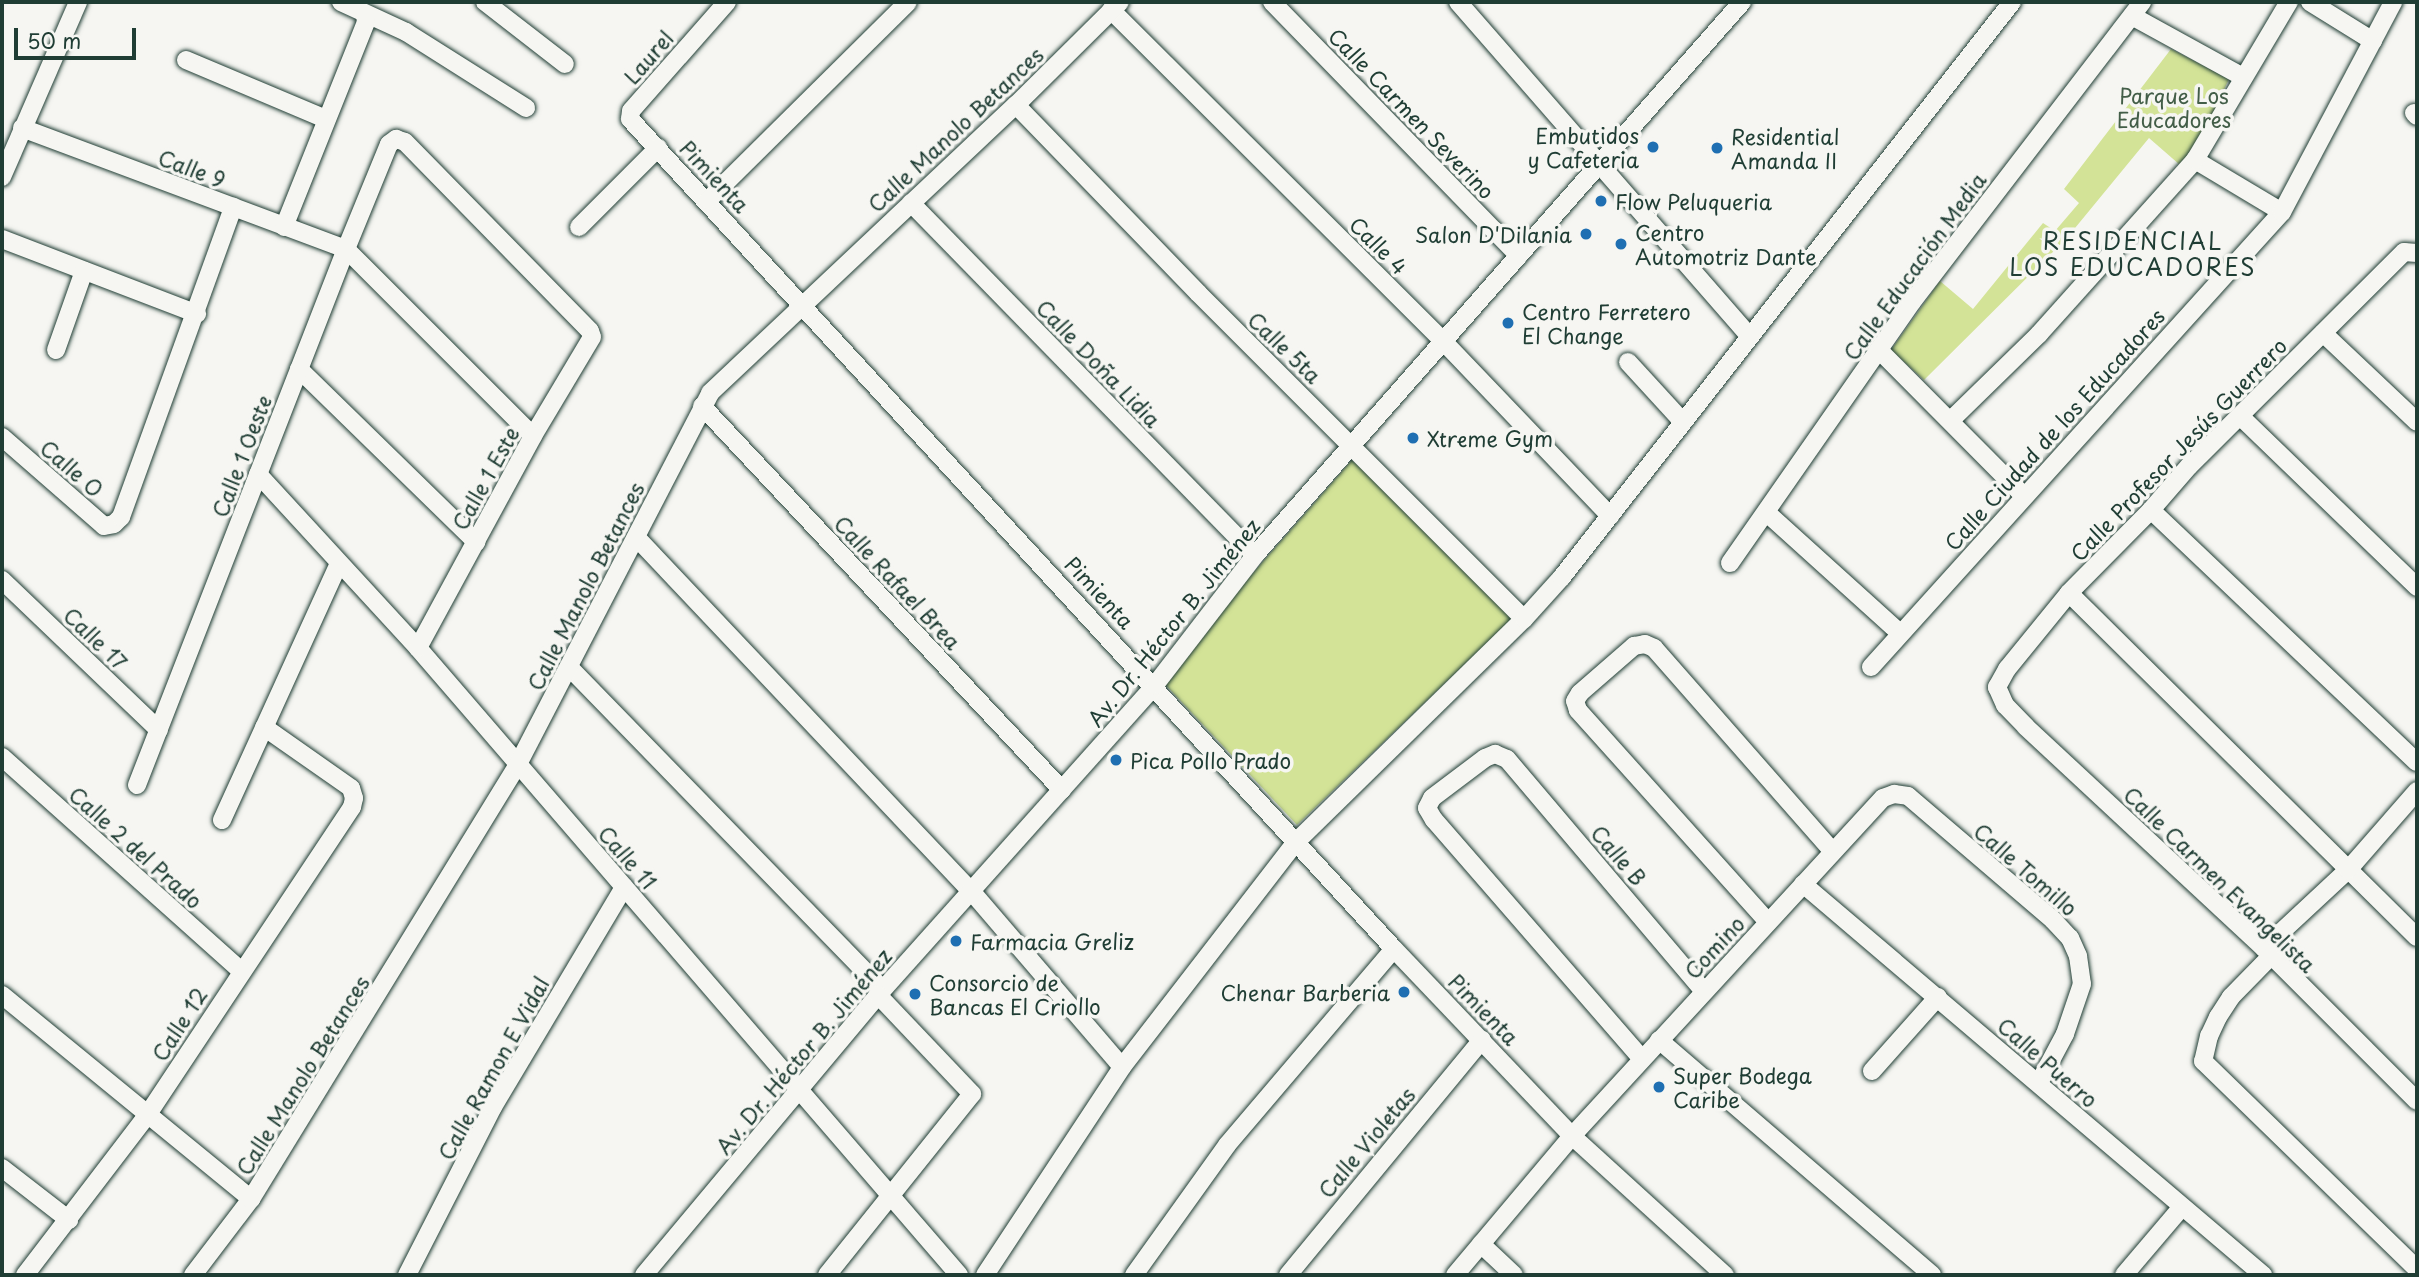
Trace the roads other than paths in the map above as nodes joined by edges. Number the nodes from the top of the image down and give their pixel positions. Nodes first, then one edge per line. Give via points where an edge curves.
1 (78, 2) edge
2 (341, 2) edge
3 (485, 2) edge
4 (727, 2) edge
5 (908, 2) edge
6 (1272, 2) edge
7 (1742, 2) edge
8 (2012, 2) edge
9 (2289, 2) edge
10 (2310, 2) edge
11 (2393, 2) edge
12 (1460, 3) edge
13 (1115, 6) edge
14 (2137, 9) edge
15 (365, 15) junction
16 (2373, 41) junction
17 (186, 60) dead end
18 (565, 64) dead end
19 (2244, 77) junction
20 (1016, 105) junction
21 (526, 108) dead end
22 (631, 111) joint
23 (326, 119) junction
24 (22, 128) junction
25 (658, 148) junction
26 (2195, 160) junction
27 (1600, 165) junction
28 (2, 177) edge
29 (708, 200) junction
30 (911, 203) junction
31 (233, 207) junction
32 (2282, 212) junction
33 (284, 227) junction
34 (579, 227) dead end
35 (2, 239) edge
36 (346, 249) junction
37 (2411, 253) edge
38 (1519, 256) junction
39 (83, 271) junction
40 (803, 304) junction
41 (197, 314) junction
42 (590, 331) joint
43 (2323, 332) junction
44 (1750, 337) junction
45 (1443, 341) junction
46 (1879, 349) junction
47 (56, 350) dead end
48 (1628, 362) dead end
49 (299, 369) junction
50 (702, 406) junction
51 (2240, 416) junction
52 (1951, 420) junction
53 (1683, 422) junction
54 (2417, 422) edge
55 (533, 436) junction
56 (2, 437) edge
57 (1353, 445) junction
58 (258, 474) junction
59 (2024, 496) junction
60 (2151, 510) junction
61 (1767, 513) junction
62 (1610, 516) junction
63 (636, 537) junction
64 (476, 542) junction
65 (1255, 555) junction
66 (339, 563) junction
67 (1730, 563) dead end
68 (2, 580) edge
69 (2417, 587) edge
70 (2069, 593) junction
71 (1524, 619) junction
72 (1900, 633) junction
73 (418, 648) junction
74 (569, 667) junction
75 (1871, 667) dead end
76 (1155, 685) junction
77 (1997, 687) joint
78 (264, 727) junction
79 (159, 730) junction
80 (2, 757) edge
81 (2417, 762) edge
82 (517, 766) junction
83 (138, 785) dead end
84 (1062, 790) junction
85 (2417, 790) edge
86 (1894, 794) joint
87 (222, 820) dead end
88 (1295, 843) junction
89 (1833, 852) junction
90 (2348, 870) junction
91 (1803, 884) junction
92 (624, 887) junction
93 (972, 892) junction
94 (1768, 922) junction
95 (2417, 937) edge
96 (1394, 949) junction
97 (2267, 952) junction
98 (240, 971) junction
99 (1704, 991) junction
100 (880, 993) junction
101 (2, 995) edge
102 (1938, 997) junction
103 (1482, 1040) junction
104 (1659, 1040) junction
105 (1642, 1059) junction
106 (1122, 1067) junction
107 (1872, 1071) dead end
108 (2039, 1083) junction
109 (800, 1090) junction
110 (2417, 1101) edge
111 (148, 1114) junction
112 (1572, 1136) junction
113 (2, 1168) edge
114 (891, 1195) junction
115 (251, 1199) junction
116 (2181, 1208) junction
117 (69, 1220) junction
118 (1481, 1244) junction
119 (2417, 1269) edge
120 (25, 1275) edge
121 (193, 1275) edge
122 (407, 1275) edge
123 (643, 1275) edge
124 (827, 1275) edge
125 (959, 1275) edge
126 (985, 1275) edge
127 (1134, 1275) edge
128 (1288, 1275) edge
129 (1455, 1275) edge
130 (1514, 1275) edge
131 (1725, 1275) edge
132 (1932, 1275) edge
133 (2123, 1275) edge
134 (2263, 1275) edge

1 - 24 street
2 - 15 street
3 - 18 street
4 - 22 street, Laurel
5 - 29 street
6 - 38 street, Calle Carmen Severino
7 - 27 street, Av. Dr. Héctor B. Jiménez
8 - 44 street
9 - 19 street
10 - 16 street
11 - 16 street, Calle Ciudad de los Educadores
12 - 27 street
13 - 20 street, Calle Manolo Betances
13 - 45 street, Calle 4
14 - 19 street
14 - 46 street, Calle Educación Media
15 - 21 street via 406,32
15 - 23 street
16 - 32 street, Calle Ciudad de los Educadores
17 - 23 street
19 - 26 street
20 - 30 street, Calle Manolo Betances
20 - 57 street, Calle 5ta
22 - 25 street, Pimienta via 630,119
23 - 33 street
24 - 28 street
24 - 31 street, Calle 9
25 - 29 street, Pimienta
25 - 34 street
26 - 32 street
26 - 52 street via 2039,334
27 - 38 street, Av. Dr. Héctor B. Jiménez
27 - 44 street
29 - 40 street, Pimienta
30 - 40 street, Calle Manolo Betances
30 - 65 street, Calle Doña Lidia
31 - 33 street, Calle 9
31 - 41 street
32 - 59 street, Calle Ciudad de los Educadores
33 - 36 street, Calle 9
35 - 39 street
36 - 42 street, Calle 1 Oeste via 389,144 396,139 405,142
36 - 49 street, Calle 1 Oeste
36 - 55 street
37 - 43 street, Calle Profesor Jesús Guerrero
38 - 45 street, Av. Dr. Héctor B. Jiménez
39 - 41 street
39 - 47 street
40 - 50 street, Calle Manolo Betances via 719,382
40 - 76 street, Pimienta
41 - 56 street, Calle O via 121,517 114,524 104,526
42 - 55 street, Calle 1 Este via 590,343
43 - 51 street, Calle Profesor Jesús Guerrero
43 - 54 street
44 - 53 street
45 - 57 street, Av. Dr. Héctor B. Jiménez
45 - 62 street, Calle 4
46 - 52 street
46 - 61 street, Calle Educación Media
48 - 53 street
49 - 58 street, Calle 1 Oeste
49 - 64 street
50 - 63 street, Calle Manolo Betances
50 - 84 street, Calle Rafael Brea
51 - 60 street, Calle Profesor Jesús Guerrero
51 - 69 street
52 - 59 street
53 - 62 street
55 - 64 street, Calle 1 Este
57 - 65 street, Av. Dr. Héctor B. Jiménez
57 - 71 street, Calle 5ta
58 - 66 street, Calle 11
58 - 79 street, Calle 1 Oeste
59 - 72 street, Calle Ciudad de los Educadores
60 - 70 street, Calle Profesor Jesús Guerrero
60 - 81 street
61 - 67 street, Calle Educación Media
61 - 72 street
62 - 71 street
63 - 74 street, Calle Manolo Betances
63 - 93 street
64 - 73 street, Calle 1 Este
65 - 76 street, Av. Dr. Héctor B. Jiménez
66 - 73 street, Calle 11
66 - 78 street
68 - 79 street, Calle 17
70 - 77 street, Calle Profesor Jesús Guerrero
70 - 90 street
71 - 88 street
72 - 75 street, Calle Ciudad de los Educadores
73 - 82 street, Calle 11
74 - 82 street, Calle Manolo Betances
74 - 100 street
76 - 84 street, Av. Dr. Héctor B. Jiménez
76 - 88 street, Pimienta
77 - 97 street, Calle Carmen Evangelista via 2005,705 2026,727
78 - 87 street
78 - 98 street, Calle 12 via 351,788 354,798
79 - 83 street, Calle 1 Oeste
80 - 98 street, Calle 2 del Prado
82 - 92 street, Calle 11
82 - 115 street, Calle Manolo Betances
84 - 93 street, Av. Dr. Héctor B. Jiménez
85 - 90 street
86 - 89 street, Comino via 1883,797
86 - 108 street, Calle Tomillo via 1908,796 2070,938 2082,984 2065,1034
88 - 96 street, Pimienta
88 - 106 street
89 - 91 street, Comino
89 - 94 street via 1654,648 1634,646 1580,693 1575,701 1578,710
90 - 95 street
90 - 97 street
91 - 94 street, Comino
91 - 102 street, Calle Puerro
92 - 109 street, Calle 11
92 - 122 street, Calle Ramon E Vidal via 492,1107
93 - 100 street, Av. Dr. Héctor B. Jiménez
93 - 106 street
94 - 99 street, Comino
96 - 103 street, Pimienta
96 - 127 street via 1227,1146
97 - 110 street, Calle Carmen Evangelista
97 - 119 street via 2218,1017 2203,1061
98 - 111 street, Calle 12
99 - 104 street, Comino
99 - 105 street, Calle B via 1507,759 1494,754 1485,758 1432,798 1427,808 1434,820
100 - 109 street, Av. Dr. Héctor B. Jiménez
100 - 114 street via 972,1094
101 - 111 street
102 - 107 street
102 - 108 street, Calle Puerro
103 - 112 street, Pimienta
103 - 128 street, Calle Violetas
104 - 105 street, Comino
104 - 132 street
105 - 112 street, Comino
106 - 126 street
108 - 116 street, Calle Puerro
109 - 114 street, Calle 11
109 - 123 street, Av. Dr. Héctor B. Jiménez
111 - 115 street
111 - 117 street, Calle 12
112 - 118 street, Comino
112 - 131 street, Pimienta
113 - 117 street
114 - 124 street
114 - 125 street, Calle 11
115 - 121 street, Calle Manolo Betances
116 - 133 street
116 - 134 street, Calle Puerro
117 - 120 street, Calle 12
118 - 129 street, Comino
118 - 130 street

